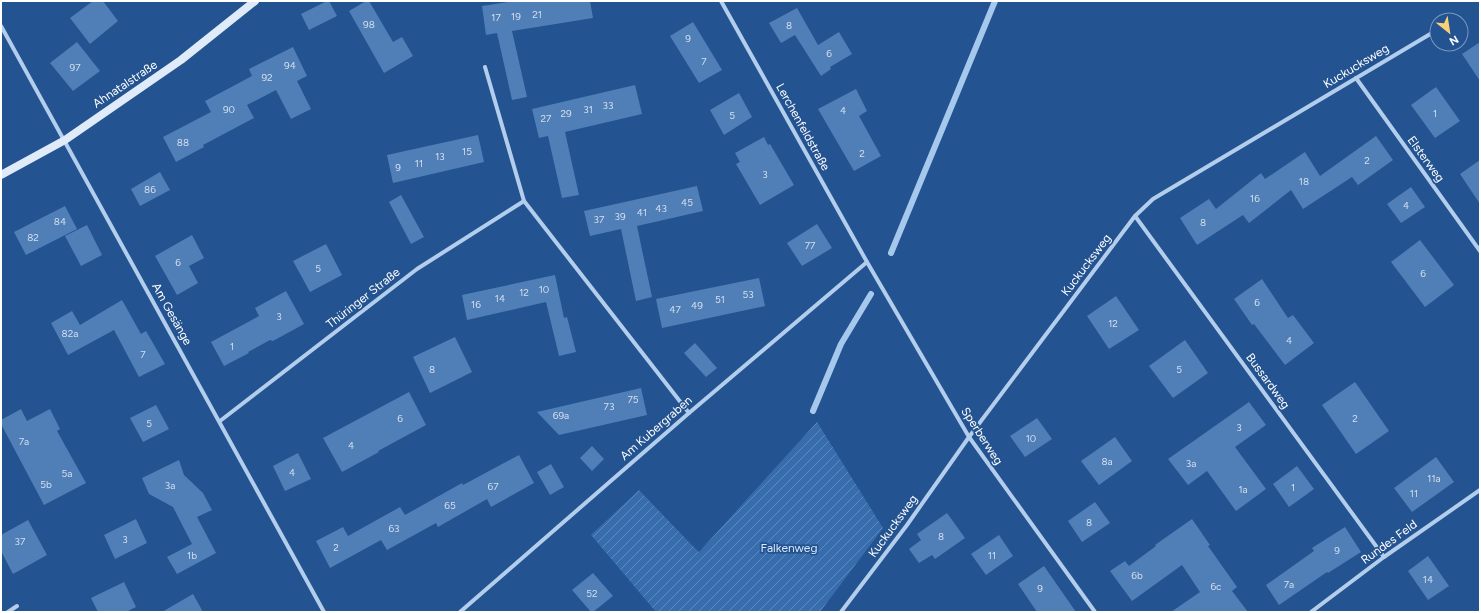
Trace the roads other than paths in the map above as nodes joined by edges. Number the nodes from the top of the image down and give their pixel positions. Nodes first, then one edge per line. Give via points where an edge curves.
1 (255, 1) edge
2 (721, 1) edge
3 (1, 26) edge
4 (1429, 35) edge
5 (485, 67) dead end
6 (1356, 78) junction
7 (65, 140) junction
8 (1, 175) edge
9 (524, 201) junction
10 (1135, 216) junction
11 (1480, 251) edge
12 (867, 262) junction
13 (689, 413) junction
14 (220, 422) junction
15 (969, 438) junction
16 (1480, 490) edge
17 (1384, 557) junction
18 (17, 606) dead end
19 (8, 612) edge
20 (324, 612) edge
21 (460, 612) edge
22 (841, 612) edge
23 (1095, 612) edge
24 (1311, 612) edge

1 - 7 street, Ahnatalstraße via 182,60
2 - 12 street, Lerchenfeldstraße
3 - 7 street, Am Gesänge
4 - 6 street, Kuckucksweg
5 - 9 street
6 - 10 street, Kuckucksweg via 1153,199
6 - 11 street, Elsterweg
7 - 8 street, Ahnatalstraße
7 - 14 street, Am Gesänge
9 - 13 street
9 - 14 street, Thüringer Straße via 417,269
10 - 15 street, Kuckucksweg
10 - 17 street, Bussardweg
12 - 13 street, Am Kubergraben
12 - 15 street, Sperberweg
13 - 21 street, Am Kubergraben
14 - 20 street, Am Gesänge
15 - 22 street, Kuckucksweg
15 - 23 street, Sperberweg
16 - 17 street, Rundes Feld
17 - 24 street, Rundes Feld
18 - 19 street

